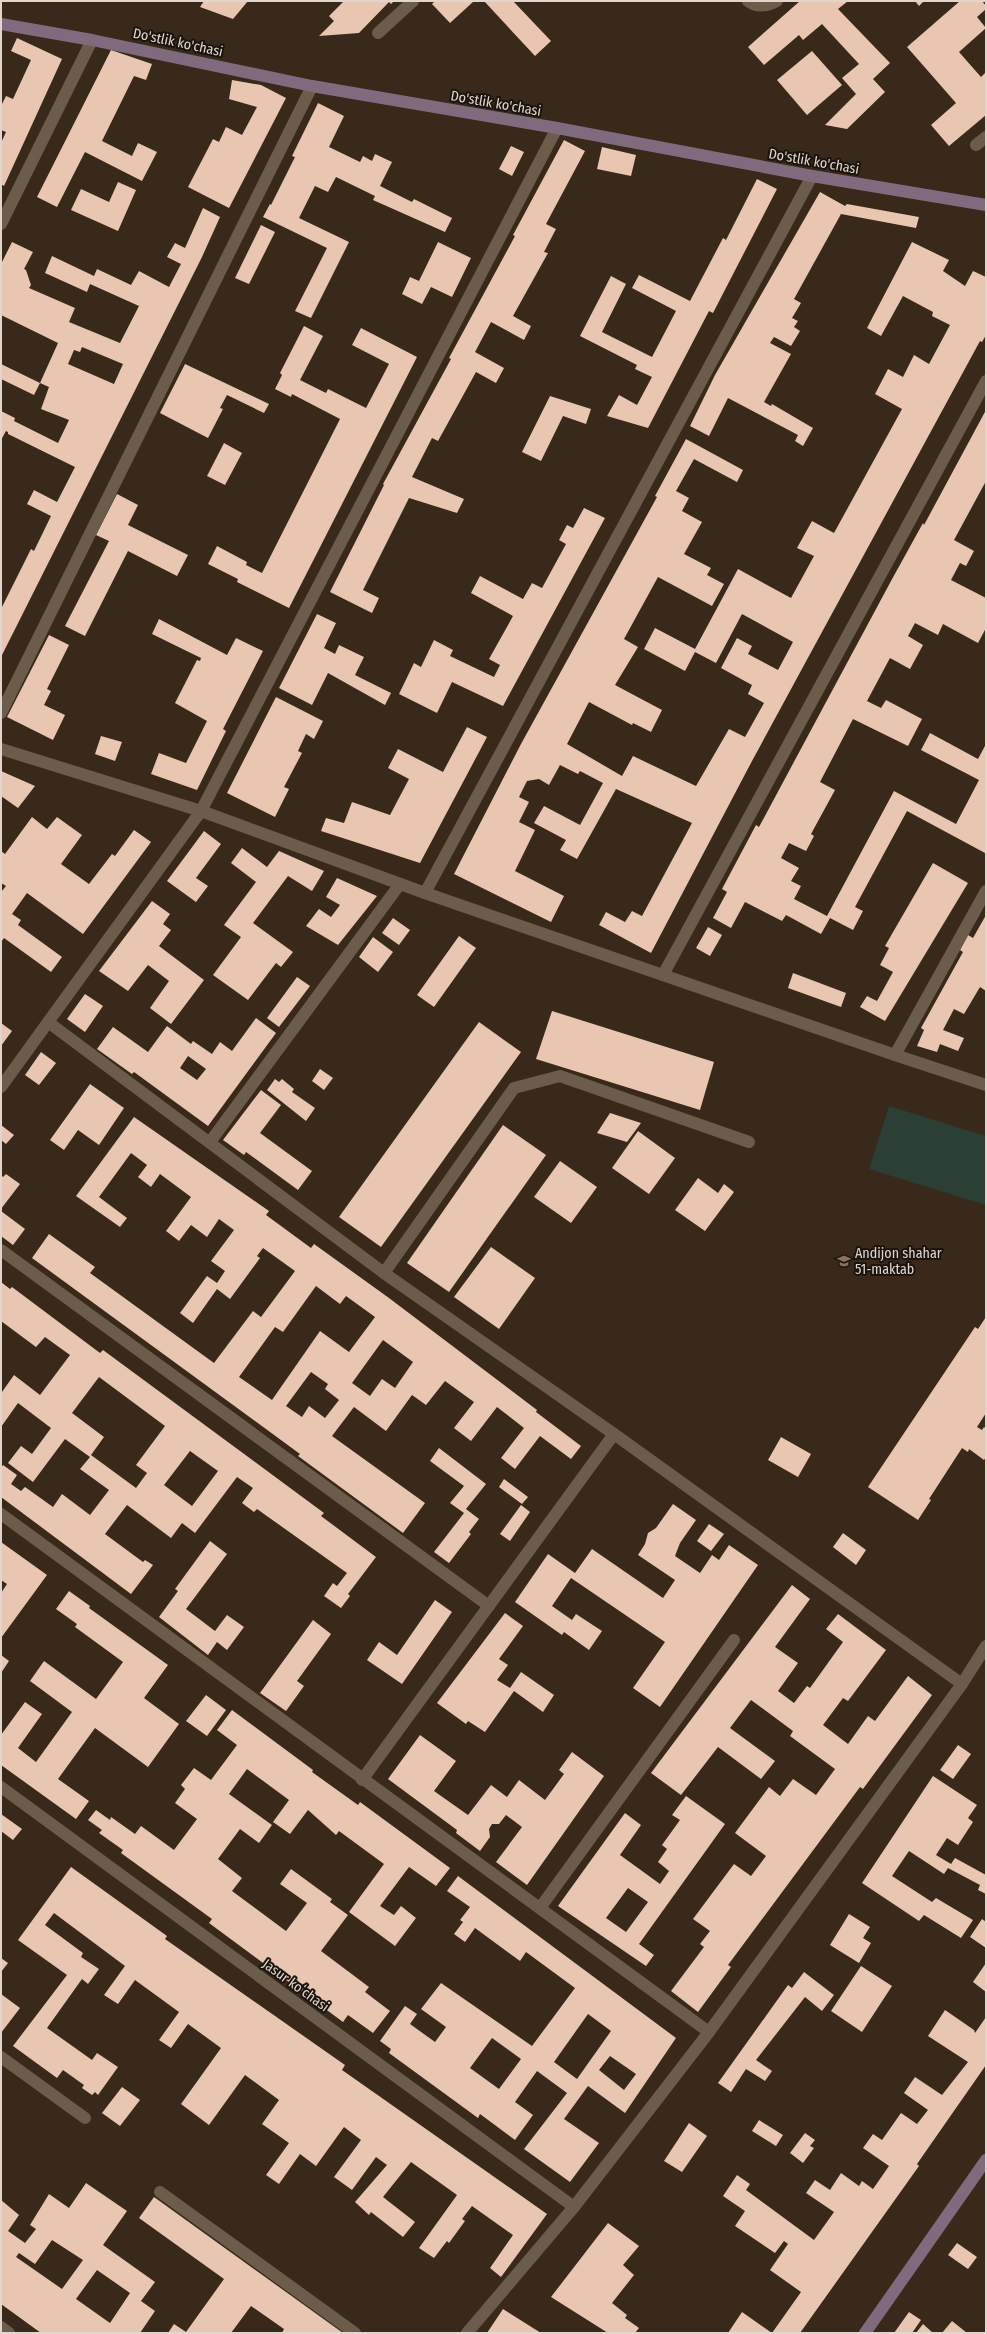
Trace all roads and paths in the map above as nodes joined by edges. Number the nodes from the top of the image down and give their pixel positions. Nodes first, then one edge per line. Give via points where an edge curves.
1 (413, 1) edge
2 (748, 1) edge
3 (777, 1) edge
4 (1, 24) edge
5 (378, 33) dead end
6 (92, 40) junction
7 (312, 86) junction
8 (557, 128) junction
9 (986, 137) edge
10 (976, 145) dead end
11 (812, 176) junction
12 (986, 205) edge
13 (1, 224) edge
14 (986, 381) edge
15 (1, 713) edge
16 (1, 749) edge
17 (201, 811) junction
18 (400, 884) junction
19 (986, 891) edge
20 (425, 893) junction
21 (663, 975) junction
22 (48, 1022) junction
23 (895, 1056) junction
24 (986, 1085) edge
25 (1, 1087) edge
26 (210, 1142) junction
27 (749, 1142) dead end
28 (1, 1250) edge
29 (384, 1273) junction
30 (614, 1434) junction
31 (1, 1514) edge
32 (489, 1606) junction
33 (734, 1640) dead end
34 (986, 1646) edge
35 (962, 1684) junction
36 (362, 1780) junction
37 (1, 1787) edge
38 (540, 1908) junction
39 (710, 2032) junction
40 (1, 2057) edge
41 (86, 2118) dead end
42 (986, 2160) edge
43 (160, 2192) dead end
44 (574, 2207) junction
45 (1, 2328) edge
46 (9, 2333) edge
47 (354, 2333) edge
48 (466, 2333) edge
49 (865, 2333) edge

1 - 5 street
2 - 3 street via 769,6
4 - 6 street, Do'stlik ko'chasi
6 - 7 street, Do'stlik ko'chasi
6 - 13 street
7 - 8 street, Do'stlik ko'chasi
7 - 15 street
8 - 11 street, Do'stlik ko'chasi
8 - 17 street
9 - 10 street
11 - 12 street, Do'stlik ko'chasi
11 - 20 street
14 - 21 street
16 - 17 street
17 - 18 street
17 - 22 street
18 - 20 street
18 - 26 street
19 - 23 street
20 - 21 street
21 - 23 street
22 - 25 street
22 - 26 street
23 - 24 street
26 - 29 street
27 - 29 street via 560,1076 514,1088
28 - 32 street
29 - 30 street
30 - 32 street
30 - 35 street
31 - 36 street
32 - 36 street
33 - 38 street
34 - 35 street
35 - 39 street
36 - 38 street
37 - 44 street, Jasur koʻchasi
38 - 39 street
39 - 44 street
40 - 41 street
42 - 49 street
43 - 47 street
44 - 48 street
45 - 46 street

